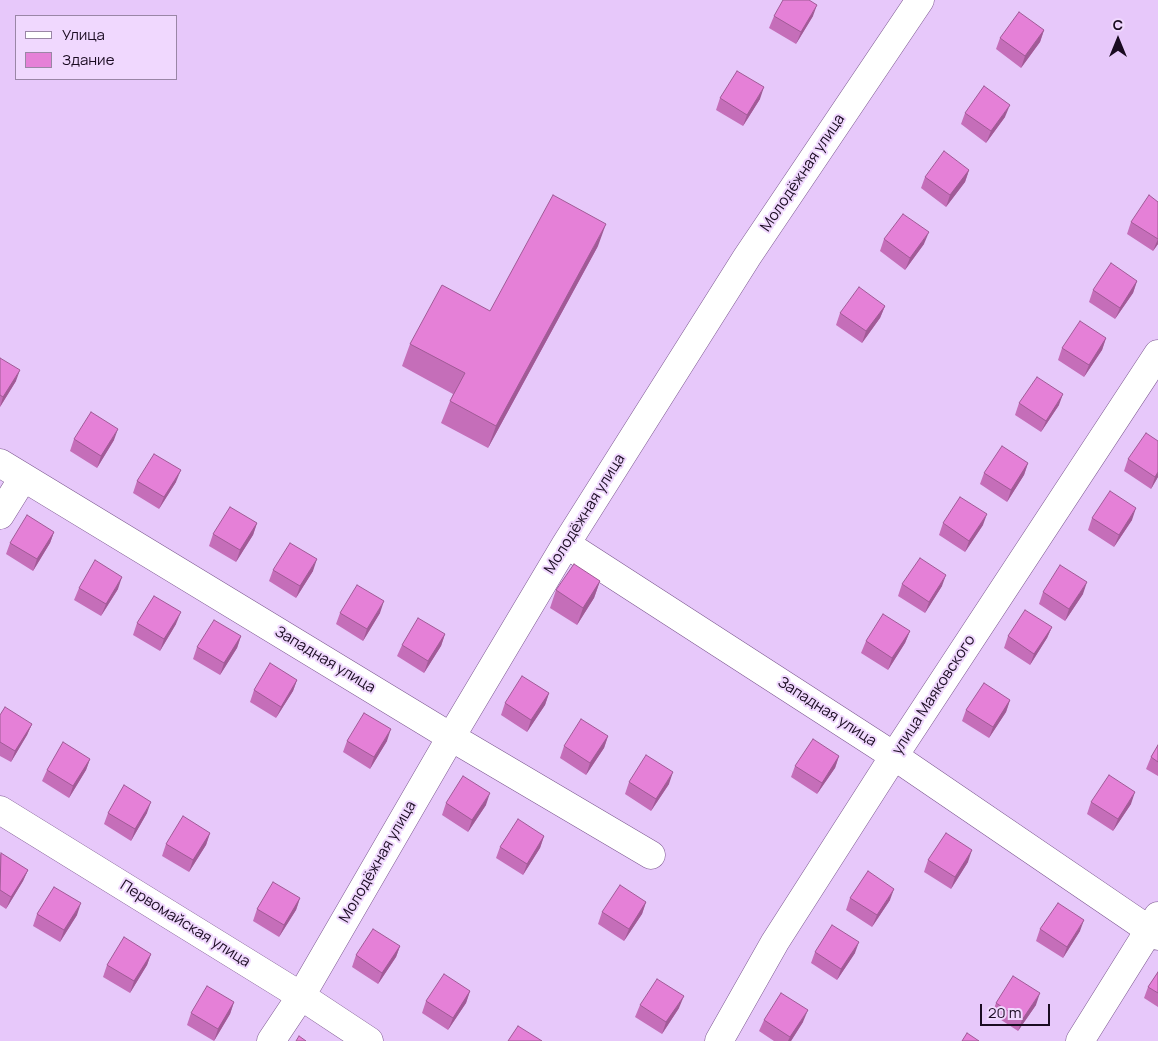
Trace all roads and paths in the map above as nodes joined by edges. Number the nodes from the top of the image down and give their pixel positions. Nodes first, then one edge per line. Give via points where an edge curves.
1 (920, 0) edge
2 (1158, 354) edge
3 (0, 464) edge
4 (23, 478) junction
5 (0, 515) edge
6 (566, 544) junction
7 (451, 737) junction
8 (894, 756) junction
9 (0, 810) edge
10 (651, 855) dead end
11 (1155, 928) edge
12 (301, 996) junction
13 (271, 1041) edge
14 (369, 1041) edge
15 (719, 1041) edge
16 (1080, 1041) edge

1 - 6 street, Молодёжная улица via 747,257
2 - 8 street, улица Маяковского
3 - 4 street, Западная улица
4 - 5 street
4 - 7 street, Западная улица
6 - 7 street, Молодёжная улица
6 - 8 street, Западная улица
7 - 10 street, Западная улица
7 - 12 street, Молодёжная улица
8 - 11 street, Западная улица
8 - 15 street, улица Маяковского via 775,942
9 - 12 street, Первомайская улица
11 - 16 street
12 - 13 street, Молодёжная улица
12 - 14 street, Первомайская улица

